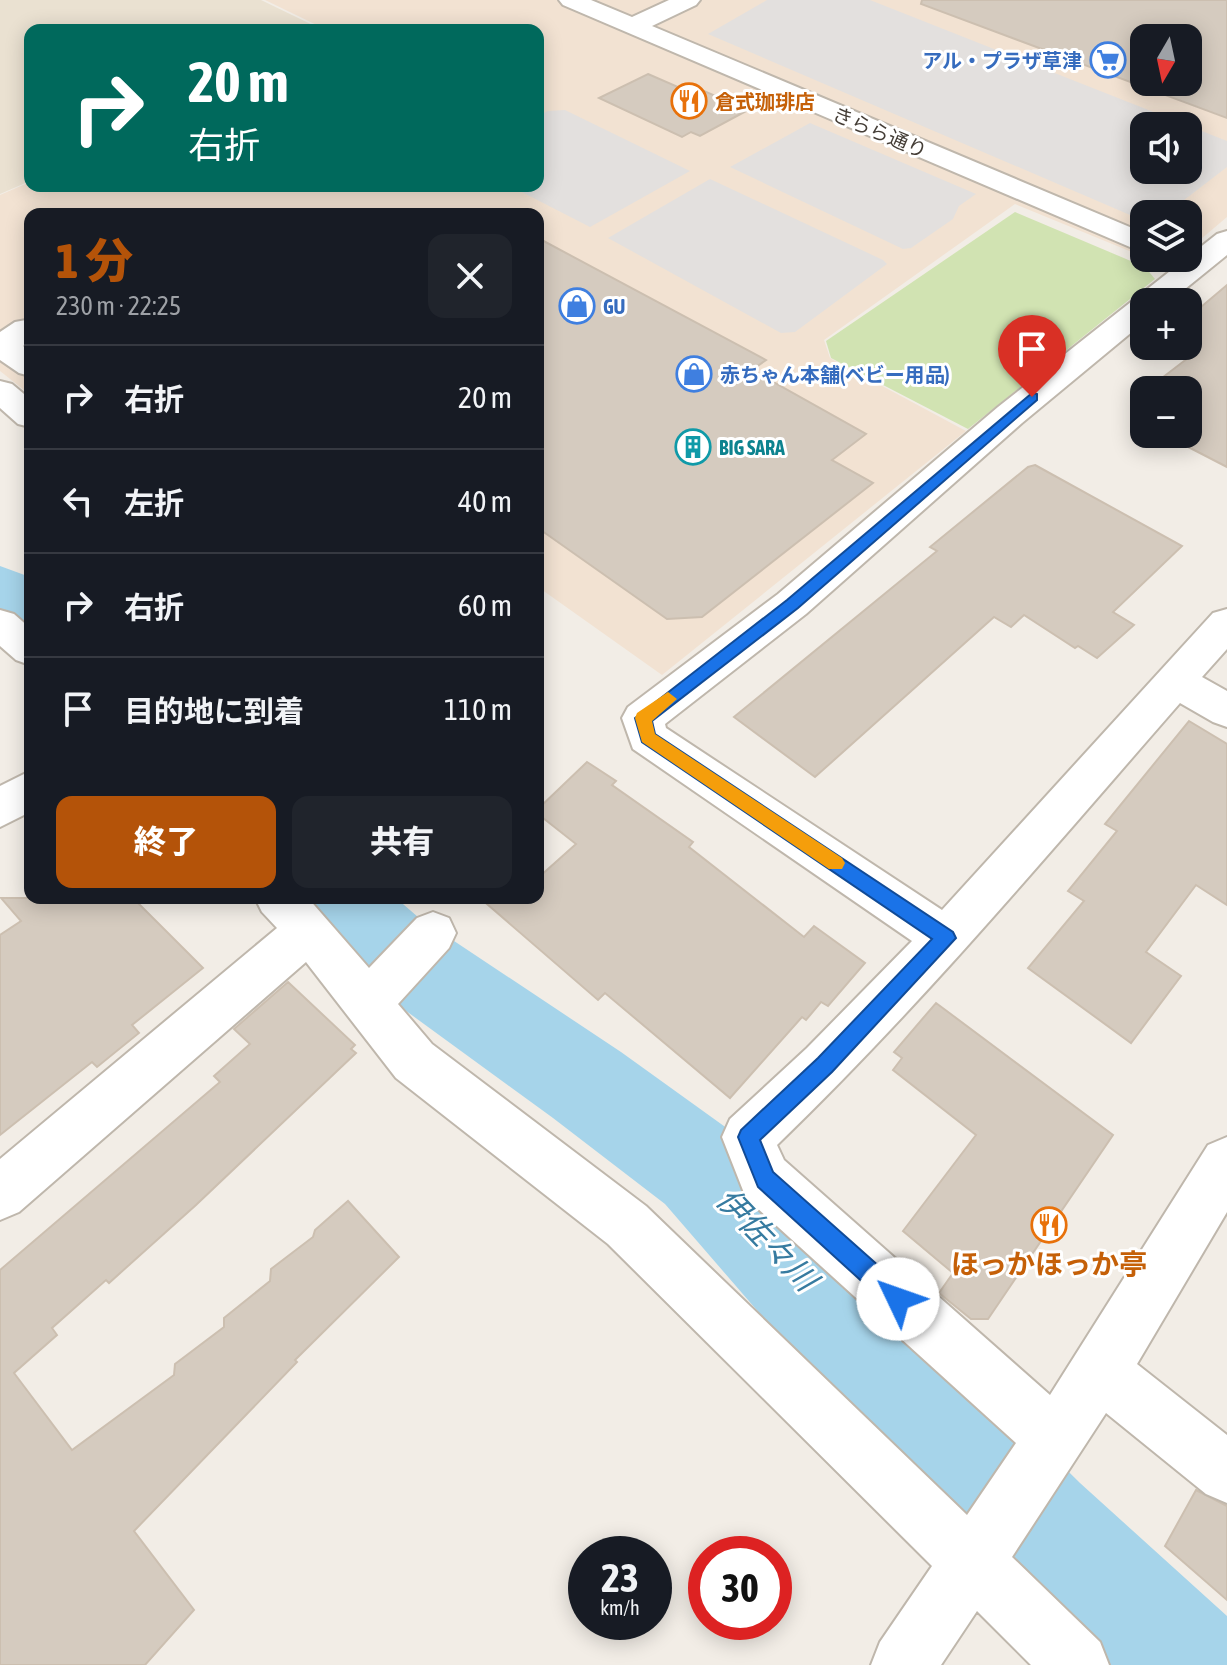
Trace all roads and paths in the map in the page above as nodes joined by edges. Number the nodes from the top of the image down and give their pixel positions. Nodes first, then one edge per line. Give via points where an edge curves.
1 (571, 0) edge
2 (688, 0) edge
3 (632, 26) junction
4 (1130, 238) edge
5 (1227, 240) edge
6 (1202, 253) edge
7 (1202, 269) edge
8 (1176, 272) edge
9 (1227, 280) edge
10 (1162, 288) edge
11 (1130, 318) edge
12 (24, 330) edge
13 (24, 362) edge
14 (0, 391) edge
15 (24, 411) edge
16 (1227, 623) edge
17 (0, 624) edge
18 (24, 645) edge
19 (1178, 682) junction
20 (1227, 711) edge
21 (24, 793) edge
22 (0, 809) edge
23 (294, 914) edge
24 (433, 933) dead end
25 (946, 938) junction
26 (367, 1004) junction
27 (1227, 1163) edge
28 (0, 1193) edge
29 (1100, 1371) junction
30 (1054, 1438) junction
31 (1227, 1473) edge
32 (972, 1564) junction
33 (903, 1665) edge
34 (1077, 1665) edge

1 - 3 street, きらら通り
2 - 3 street
3 - 4 street, きらら通り
5 - 6 street
7 - 9 street
8 - 10 street
11 - 25 street via 792,604 643,718 648,737
12 - 13 street via 7,342 7,350
14 - 15 street
16 - 19 street
17 - 18 street
19 - 20 street
19 - 25 street
21 - 22 street
23 - 26 street
23 - 28 street
24 - 26 street
25 - 30 street via 748,1137 765,1179
26 - 32 street via 414,1061 627,1225
27 - 29 street
29 - 30 street
29 - 31 street
30 - 32 street
32 - 33 street
32 - 34 street

